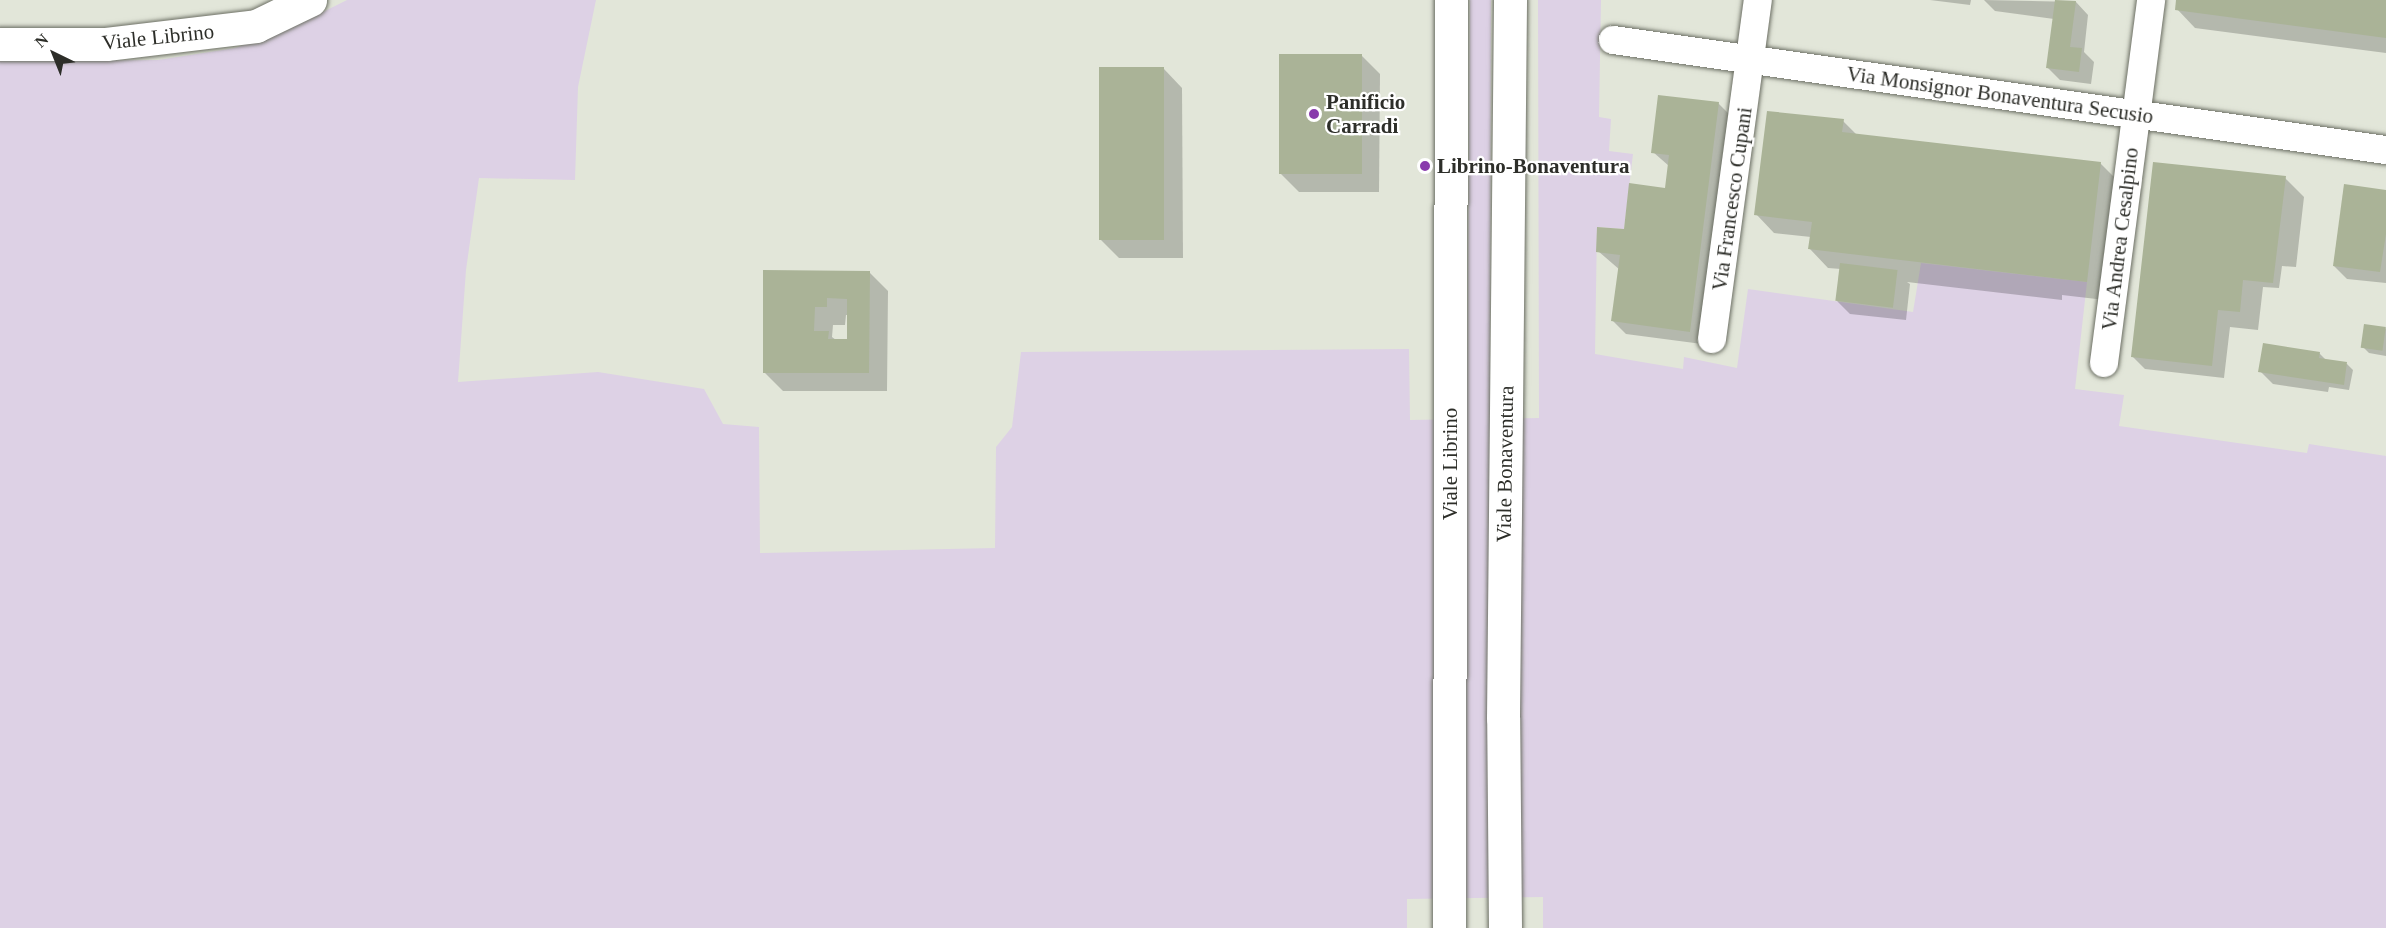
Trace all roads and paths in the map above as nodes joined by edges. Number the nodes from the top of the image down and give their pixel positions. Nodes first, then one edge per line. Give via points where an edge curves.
1 (310, 0) edge
2 (1451, 0) edge
3 (1510, 0) edge
4 (1758, 0) edge
5 (2151, 0) edge
6 (1613, 40) dead end
7 (0, 44) edge
8 (1751, 59) junction
9 (2135, 114) junction
10 (2386, 150) edge
11 (1712, 339) dead end
12 (2104, 363) dead end
13 (1449, 913) edge
14 (1505, 913) edge

1 - 7 main road, Viale Librino via 256,26 106,44
2 - 13 main road, Viale Librino
3 - 14 main road, Viale Bonaventura via 1503,706
4 - 8 street, Via Francesco Cupani
5 - 9 street, Via Andrea Cesalpino
6 - 8 street, Via Monsignor Bonaventura Secusio
8 - 9 street, Via Monsignor Bonaventura Secusio
8 - 11 street, Via Francesco Cupani
9 - 10 street, Via Monsignor Bonaventura Secusio
9 - 12 street, Via Andrea Cesalpino

